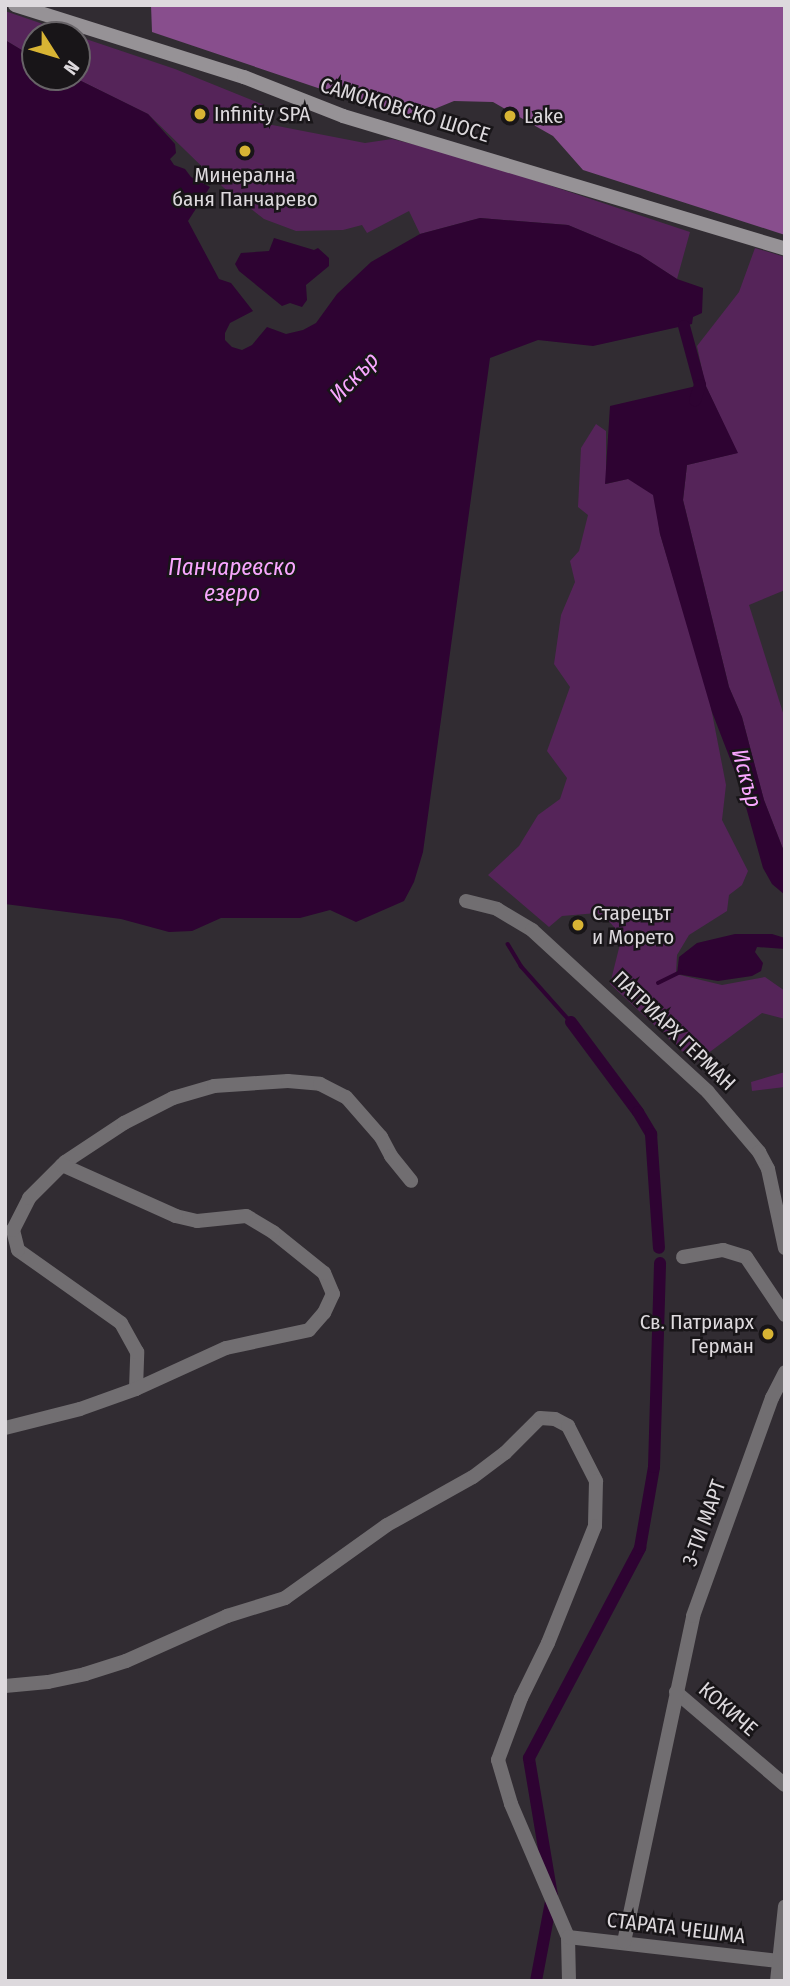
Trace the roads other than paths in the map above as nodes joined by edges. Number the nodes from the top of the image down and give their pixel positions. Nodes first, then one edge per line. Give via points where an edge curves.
1 (15, 5) edge
2 (785, 249) edge
3 (466, 901) dead end
4 (62, 1165) junction
5 (411, 1181) dead end
6 (783, 1225) edge
7 (785, 1248) edge
8 (683, 1257) dead end
9 (785, 1315) edge
10 (785, 1372) edge
11 (136, 1389) junction
12 (5, 1428) edge
13 (5, 1686) edge
14 (676, 1692) junction
15 (785, 1786) edge
16 (785, 1906) edge
17 (568, 1937) junction
18 (624, 1942) junction
19 (779, 1961) junction
20 (569, 1981) edge
21 (777, 1981) edge

1 - 2 main road, САМОКОВСКО ШОСЕ via 244,77 344,116
3 - 6 street, ПАТРИАРХ ГЕРМАН via 497,909 532,930 708,1092 759,1152
4 - 5 street via 124,1123 173,1098 214,1086 288,1081 320,1084 346,1097
4 - 11 street via 29,1198 13,1230 18,1250 121,1323 137,1352
4 - 11 street via 176,1216 197,1221 246,1216 324,1273 333,1294 309,1330 226,1348
6 - 7 street, ПАТРИАРХ ГЕРМАН
8 - 9 street via 723,1250 746,1257
10 - 14 street, 3-ТИ МАРТ via 693,1616
11 - 12 street
13 - 17 street via 85,1674 285,1598 387,1525 473,1477 541,1418 555,1419 568,1426 576,1438 596,1481 595,1526 498,1760 511,1804
14 - 15 street, КОКИЧЕ
14 - 18 street, 3-ТИ МАРТ
16 - 19 street
17 - 18 street, СТАРАТА ЧЕШМА
17 - 20 street
18 - 19 street, СТАРАТА ЧЕШМА
19 - 21 street

